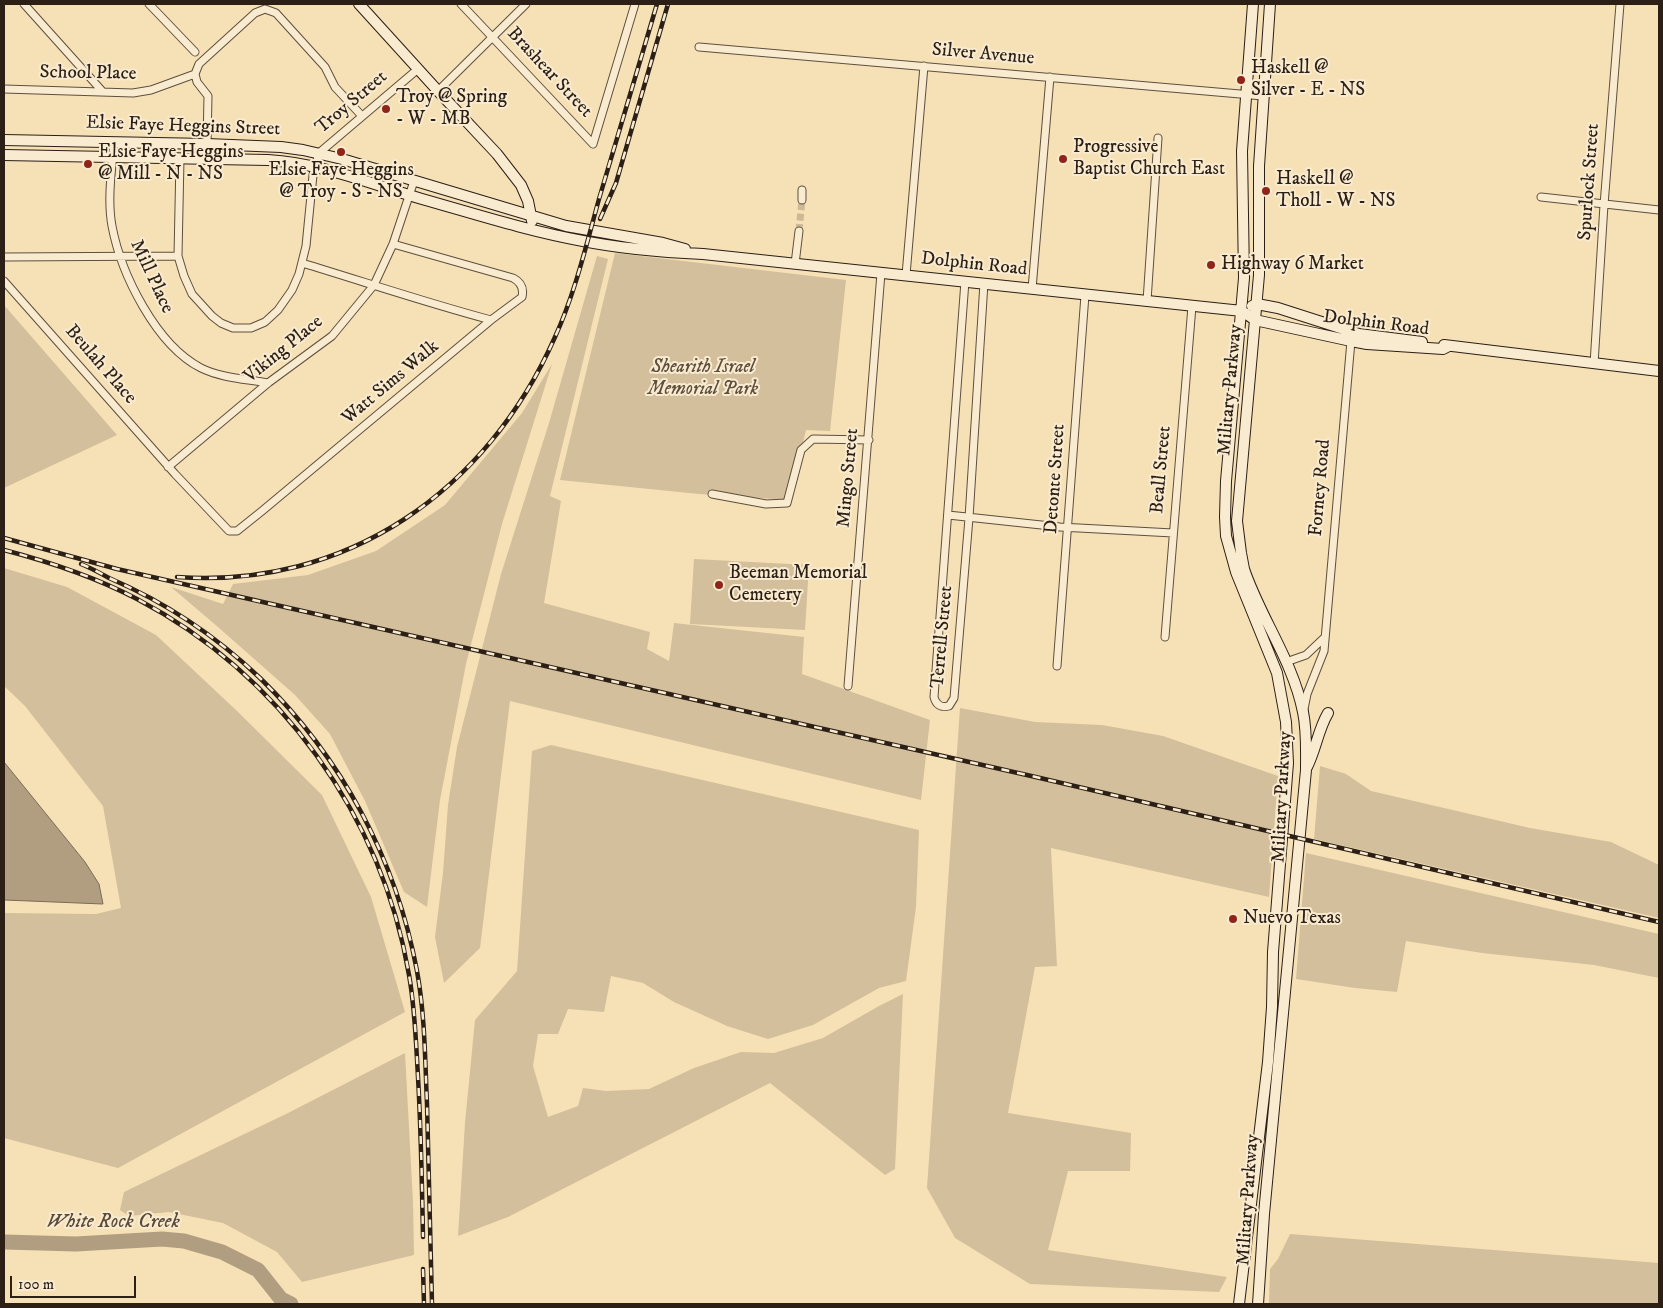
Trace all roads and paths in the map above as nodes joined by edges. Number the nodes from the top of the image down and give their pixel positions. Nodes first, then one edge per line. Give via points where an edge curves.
1 (24, 4) edge
2 (359, 4) edge
3 (461, 4) edge
4 (526, 4) edge
5 (634, 4) edge
6 (1253, 4) edge
7 (1270, 4) edge
8 (1620, 4) edge
9 (153, 5) edge
10 (493, 38) junction
11 (699, 47) dead end
12 (195, 52) dead end
13 (924, 66) junction
14 (418, 69) junction
15 (195, 74) junction
16 (1050, 77) junction
17 (4, 89) edge
18 (438, 91) junction
19 (103, 92) junction
20 (1246, 95) junction
21 (1263, 96) junction
22 (362, 116) junction
23 (1158, 138) dead end
24 (4, 140) edge
25 (114, 142) junction
26 (207, 144) junction
27 (319, 153) junction
28 (4, 155) edge
29 (113, 157) junction
30 (180, 159) junction
31 (1242, 165) junction
32 (1259, 166) junction
33 (315, 167) junction
34 (414, 181) junction
35 (802, 190) dead end
36 (409, 195) junction
37 (1541, 197) dead end
38 (802, 200) tunnel mouth
39 (1604, 205) junction
40 (1659, 210) edge
41 (532, 216) junction
42 (531, 229) junction
43 (799, 231) tunnel mouth
44 (393, 244) junction
45 (703, 254) junction
46 (178, 256) junction
47 (4, 257) edge
48 (120, 257) junction
49 (302, 263) junction
50 (795, 264) junction
51 (881, 272) junction
52 (906, 275) junction
53 (4, 281) edge
54 (965, 281) junction
55 (984, 283) junction
56 (374, 285) junction
57 (1032, 289) junction
58 (1085, 295) junction
59 (1147, 301) junction
60 (1257, 304) junction
61 (1192, 306) junction
62 (1242, 311) junction
63 (490, 320) junction
64 (1255, 320) junction
65 (1350, 342) junction
66 (1449, 346) junction
67 (1594, 364) junction
68 (1659, 370) edge
69 (268, 383) junction
70 (869, 440) junction
71 (170, 469) junction
72 (712, 494) dead end
73 (948, 515) junction
74 (969, 518) junction
75 (1069, 527) junction
76 (1173, 533) junction
77 (1165, 637) dead end
78 (1324, 637) junction
79 (1286, 662) junction
80 (1057, 666) dead end
81 (1277, 673) junction
82 (848, 686) dead end
83 (1303, 712) junction
84 (1328, 713) dead end
85 (1306, 770) junction
86 (1273, 952) junction
87 (1289, 954) junction
88 (1254, 1182) junction
89 (1267, 1184) junction
90 (1239, 1304) edge
91 (1258, 1304) edge

1 - 19 street
2 - 14 main road
3 - 10 street, Brashear Street
4 - 10 street
5 - 10 street, Brashear Street via 593,144
6 - 20 main road, Military Parkway
7 - 21 main road, Military Parkway
8 - 39 street, Spurlock Street
9 - 12 street
10 - 18 street
11 - 13 street, Silver Avenue
13 - 16 street, Silver Avenue
13 - 52 street
14 - 18 main road
14 - 22 street, Troy Street
15 - 19 street, School Place via 151,90
15 - 22 street via 199,64 255,13 268,9 276,13 325,67 336,87
15 - 26 street via 208,96
16 - 20 street, Silver Avenue
16 - 57 street
17 - 19 street, School Place
18 - 41 main road via 497,154 521,185
20 - 21 street, Silver Avenue
20 - 31 main road, Military Parkway
21 - 32 main road, Military Parkway
22 - 27 street, Troy Street
23 - 59 street
24 - 25 main road, Elsie Faye Heggins Street
25 - 26 main road, Elsie Faye Heggins Street
25 - 29 street, Mill Place
26 - 27 main road, Elsie Faye Heggins Street via 280,147
27 - 33 street, Troy Street
27 - 34 main road, Elsie Faye Heggins Street
28 - 29 main road, Elsie Faye Heggins Street
29 - 30 main road, Elsie Faye Heggins Street
29 - 48 street, Mill Place via 110,210
30 - 33 main road, Elsie Faye Heggins Street via 281,161
30 - 46 street, Troy Street
31 - 32 main road
31 - 62 main road, Military Parkway via 1245,257
32 - 60 main road, Military Parkway
33 - 36 main road, Elsie Faye Heggins Street
33 - 49 street, Troy Street
34 - 36 street, Viking Place
34 - 41 main road, Elsie Faye Heggins Street
35 - 38 street
36 - 42 main road, Elsie Faye Heggins Street
36 - 44 street, Viking Place
37 - 39 street
39 - 40 street
39 - 67 street, Spurlock Street
41 - 42 main road
41 - 45 main road, Dolphin Road via 583,230 663,243
42 - 45 main road, Dolphin Road via 582,241 659,252
43 - 50 street
44 - 56 street, Viking Place
44 - 63 street, Watt Sims Walk via 518,280 522,297
45 - 50 main road, Dolphin Road
46 - 48 street
46 - 49 street, Troy Street via 192,294 202,306 221,323 242,329 265,322 278,310 292,290
47 - 48 street
48 - 69 street, Mill Place via 146,312 182,355 215,374
49 - 56 street
50 - 51 main road, Dolphin Road
51 - 52 main road, Dolphin Road
51 - 70 street, Mingo Street
52 - 54 main road, Dolphin Road
53 - 71 street, Beulah Place
54 - 55 main road, Dolphin Road
54 - 73 street, Terrell Street
55 - 57 main road, Dolphin Road
55 - 74 street, Terrell Street
56 - 63 street
56 - 69 street, Viking Place via 332,336
57 - 58 main road, Dolphin Road
58 - 59 main road, Dolphin Road
58 - 75 street, Detonte Street
59 - 61 main road, Dolphin Road
60 - 62 main road
60 - 64 main road, Military Parkway
60 - 66 main road, Dolphin Road via 1359,334
61 - 62 main road, Dolphin Road
61 - 76 street, Beall Street
62 - 64 main road, Dolphin Road
62 - 81 main road, Military Parkway via 1226,481 1226,536 1240,585
63 - 71 street, Watt Sims Walk via 237,531 230,531
64 - 65 main road, Dolphin Road
64 - 79 main road, Military Parkway via 1238,536 1248,581
65 - 66 main road, Dolphin Road via 1412,348 1443,349
65 - 78 street, Forney Road
66 - 67 main road, Dolphin Road
67 - 68 main road, Dolphin Road
69 - 71 street, Viking Place
70 - 72 street via 812,440 801,450 786,503 766,504
70 - 82 street, Mingo Street
73 - 74 street
73 - 74 street, Terrell Street via 934,697 942,706 951,704 954,698
74 - 75 street
75 - 76 street
75 - 80 street, Detonte Street
76 - 77 street, Beall Street
78 - 79 street via 1306,655
78 - 83 street, Forney Road via 1324,652
79 - 81 main road
79 - 83 main road, Military Parkway
81 - 86 main road, Military Parkway via 1286,722 1288,763
83 - 85 main road, Military Parkway
84 - 85 main road
85 - 87 main road, Military Parkway
86 - 87 main road
86 - 88 main road, Military Parkway via 1270,1043
87 - 89 main road, Military Parkway
88 - 89 main road
88 - 90 main road, Military Parkway
89 - 91 main road, Military Parkway

